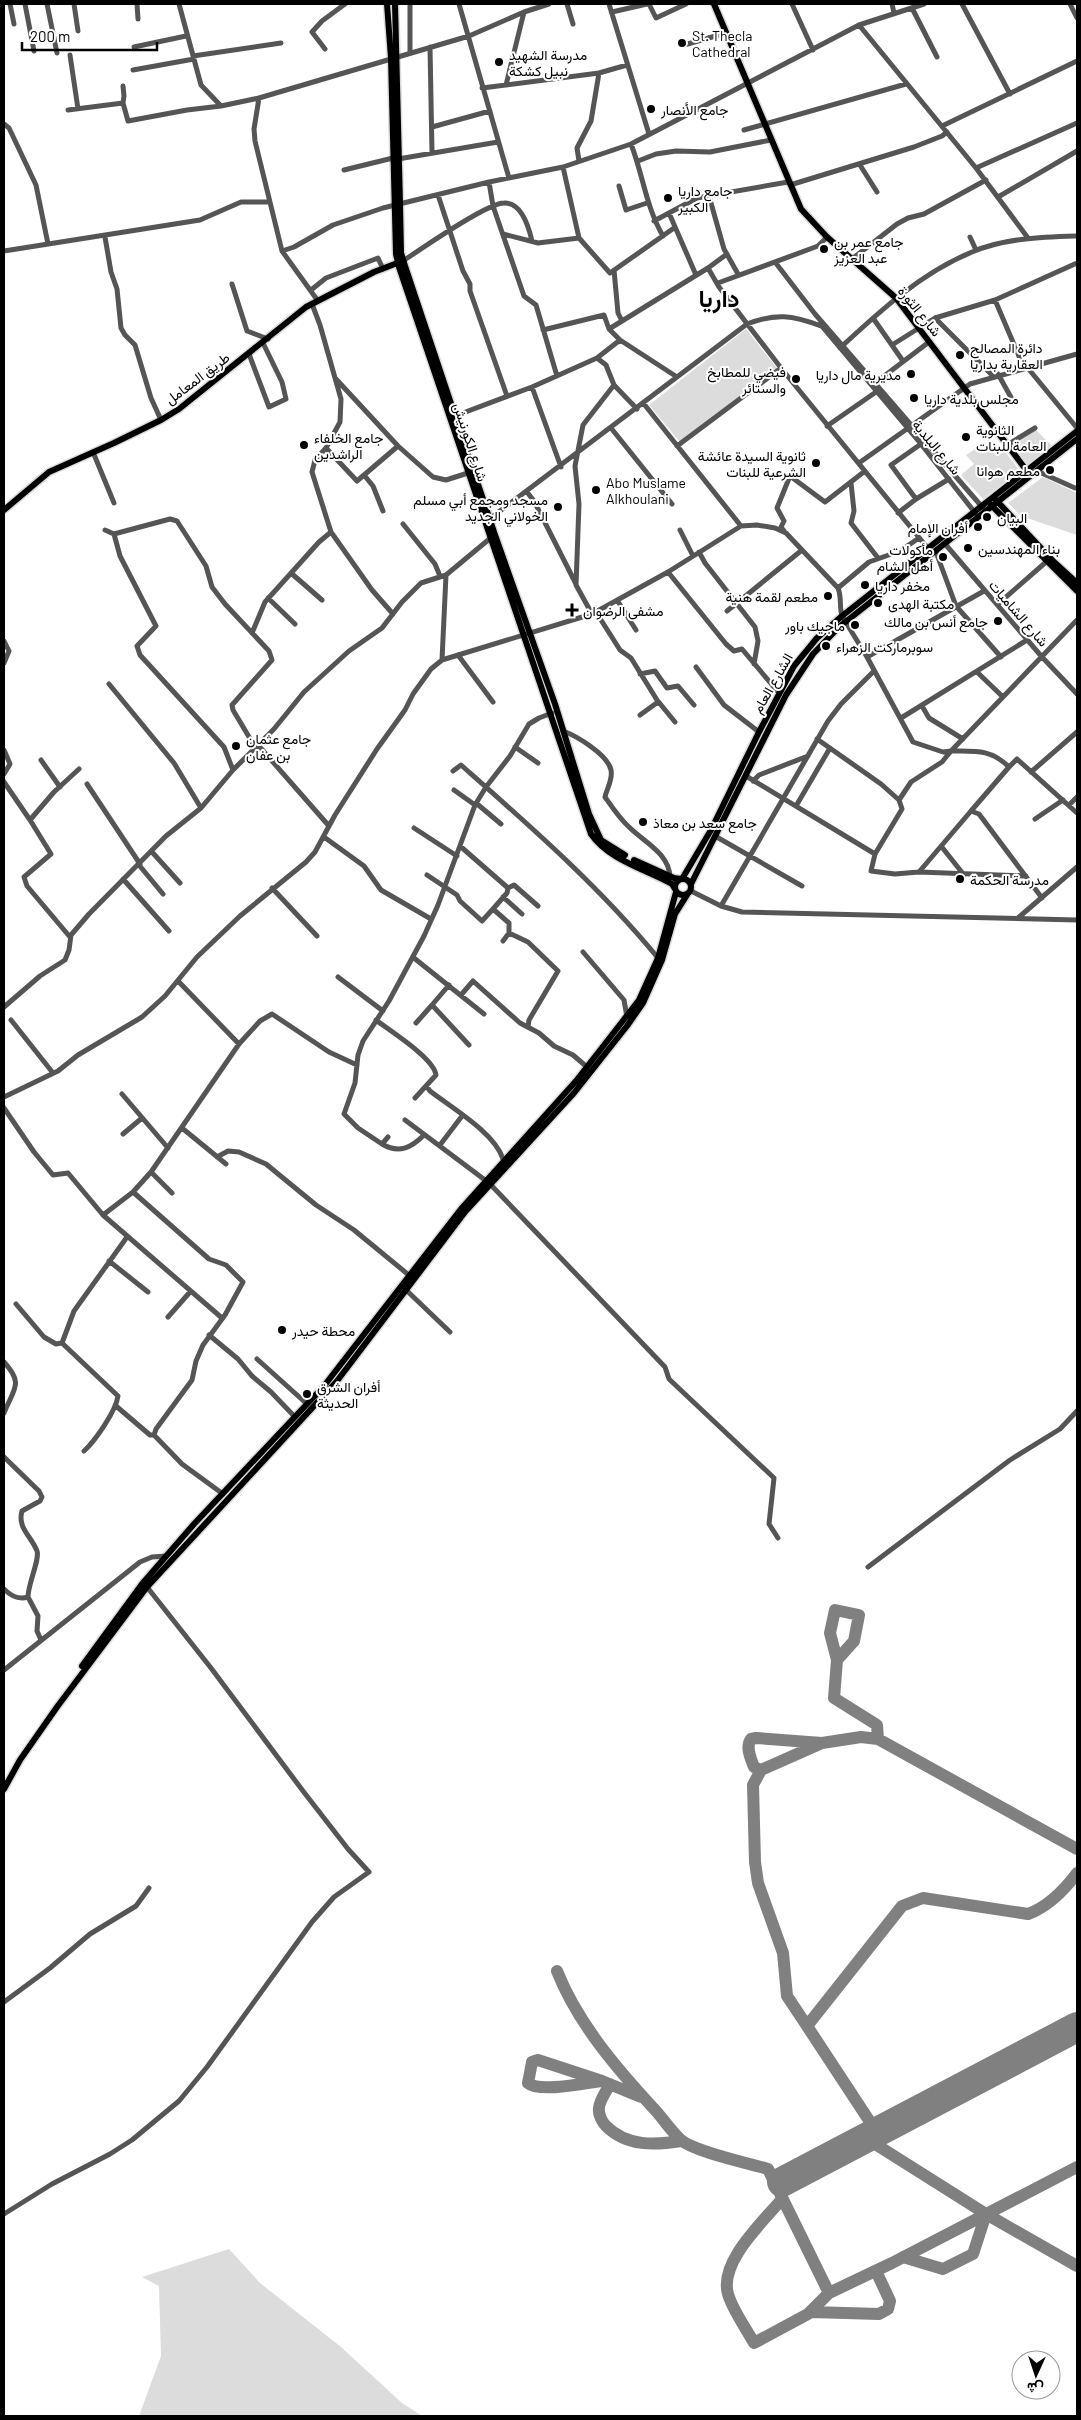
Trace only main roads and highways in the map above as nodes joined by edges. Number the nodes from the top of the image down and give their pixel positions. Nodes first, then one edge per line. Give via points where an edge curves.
1 (387, 4) edge
2 (395, 4) edge
3 (714, 4) edge
4 (393, 57) junction
5 (400, 262) junction
6 (1077, 430) edge
7 (1077, 439) edge
8 (1029, 474) junction
9 (993, 502) junction
10 (4, 510) edge
11 (977, 515) junction
12 (487, 521) junction
13 (933, 552) junction
14 (1077, 583) edge
15 (1077, 591) edge
16 (844, 619) junction
17 (526, 633) junction
18 (714, 833) junction
19 (682, 879) junction
20 (691, 884) junction
21 (675, 891) junction
22 (689, 893) junction
23 (625, 1022) junction
24 (520, 1146) junction
25 (487, 1182) junction
26 (404, 1288) junction
27 (326, 1388) junction
28 (254, 1466) junction
29 (168, 1558) junction
30 (4, 1780) edge
31 (4, 1789) edge

1 - 4 main road, شارع الكورنيش
2 - 4 main road, شارع الكورنيش
3 - 8 main road, شارع الثورة via 801,208 827,238 896,298
4 - 5 main road, شارع الكورنيش
5 - 10 main road, طريق المعامل via 315,302 179,409 49,472
5 - 12 main road, شارع الكورنيش via 455,416
5 - 12 main road, شارع الكورنيش via 468,473
6 - 8 main road, الشارع العام
7 - 8 main road, الشارع العام
8 - 9 main road, الشارع العام
9 - 11 main road, الشارع العام
9 - 14 main road
9 - 15 main road via 1046,562
11 - 13 main road, الشارع العام
11 - 13 main road, الشارع العام via 946,545
12 - 17 main road, شارع الكورنيش
13 - 16 main road, الشارع العام
16 - 18 main road, الشارع العام via 821,645 786,695
16 - 18 main road, الشارع العام via 822,634 800,657 759,732
17 - 19 main road, شارع الكورنيش via 601,840 614,850 670,877
17 - 21 main road, شارع الكورنيش via 588,824 597,841 613,854 672,884
18 - 19 main road, الشارع العام
18 - 20 main road, الشارع العام
19 - 20 main road
19 - 21 main road via 676,883
20 - 22 main road
21 - 22 main road via 683,896
21 - 23 main road via 658,958
22 - 23 main road via 675,914 662,960 643,1003
23 - 24 main road
23 - 24 main road via 580,1086
24 - 25 main road
24 - 25 main road via 503,1159
25 - 26 main road
25 - 26 main road via 446,1226
26 - 27 main road
27 - 28 main road
27 - 28 main road via 307,1404
28 - 29 main road
28 - 29 main road via 223,1494
29 - 30 main road via 103,1636
29 - 31 main road via 38,1734

